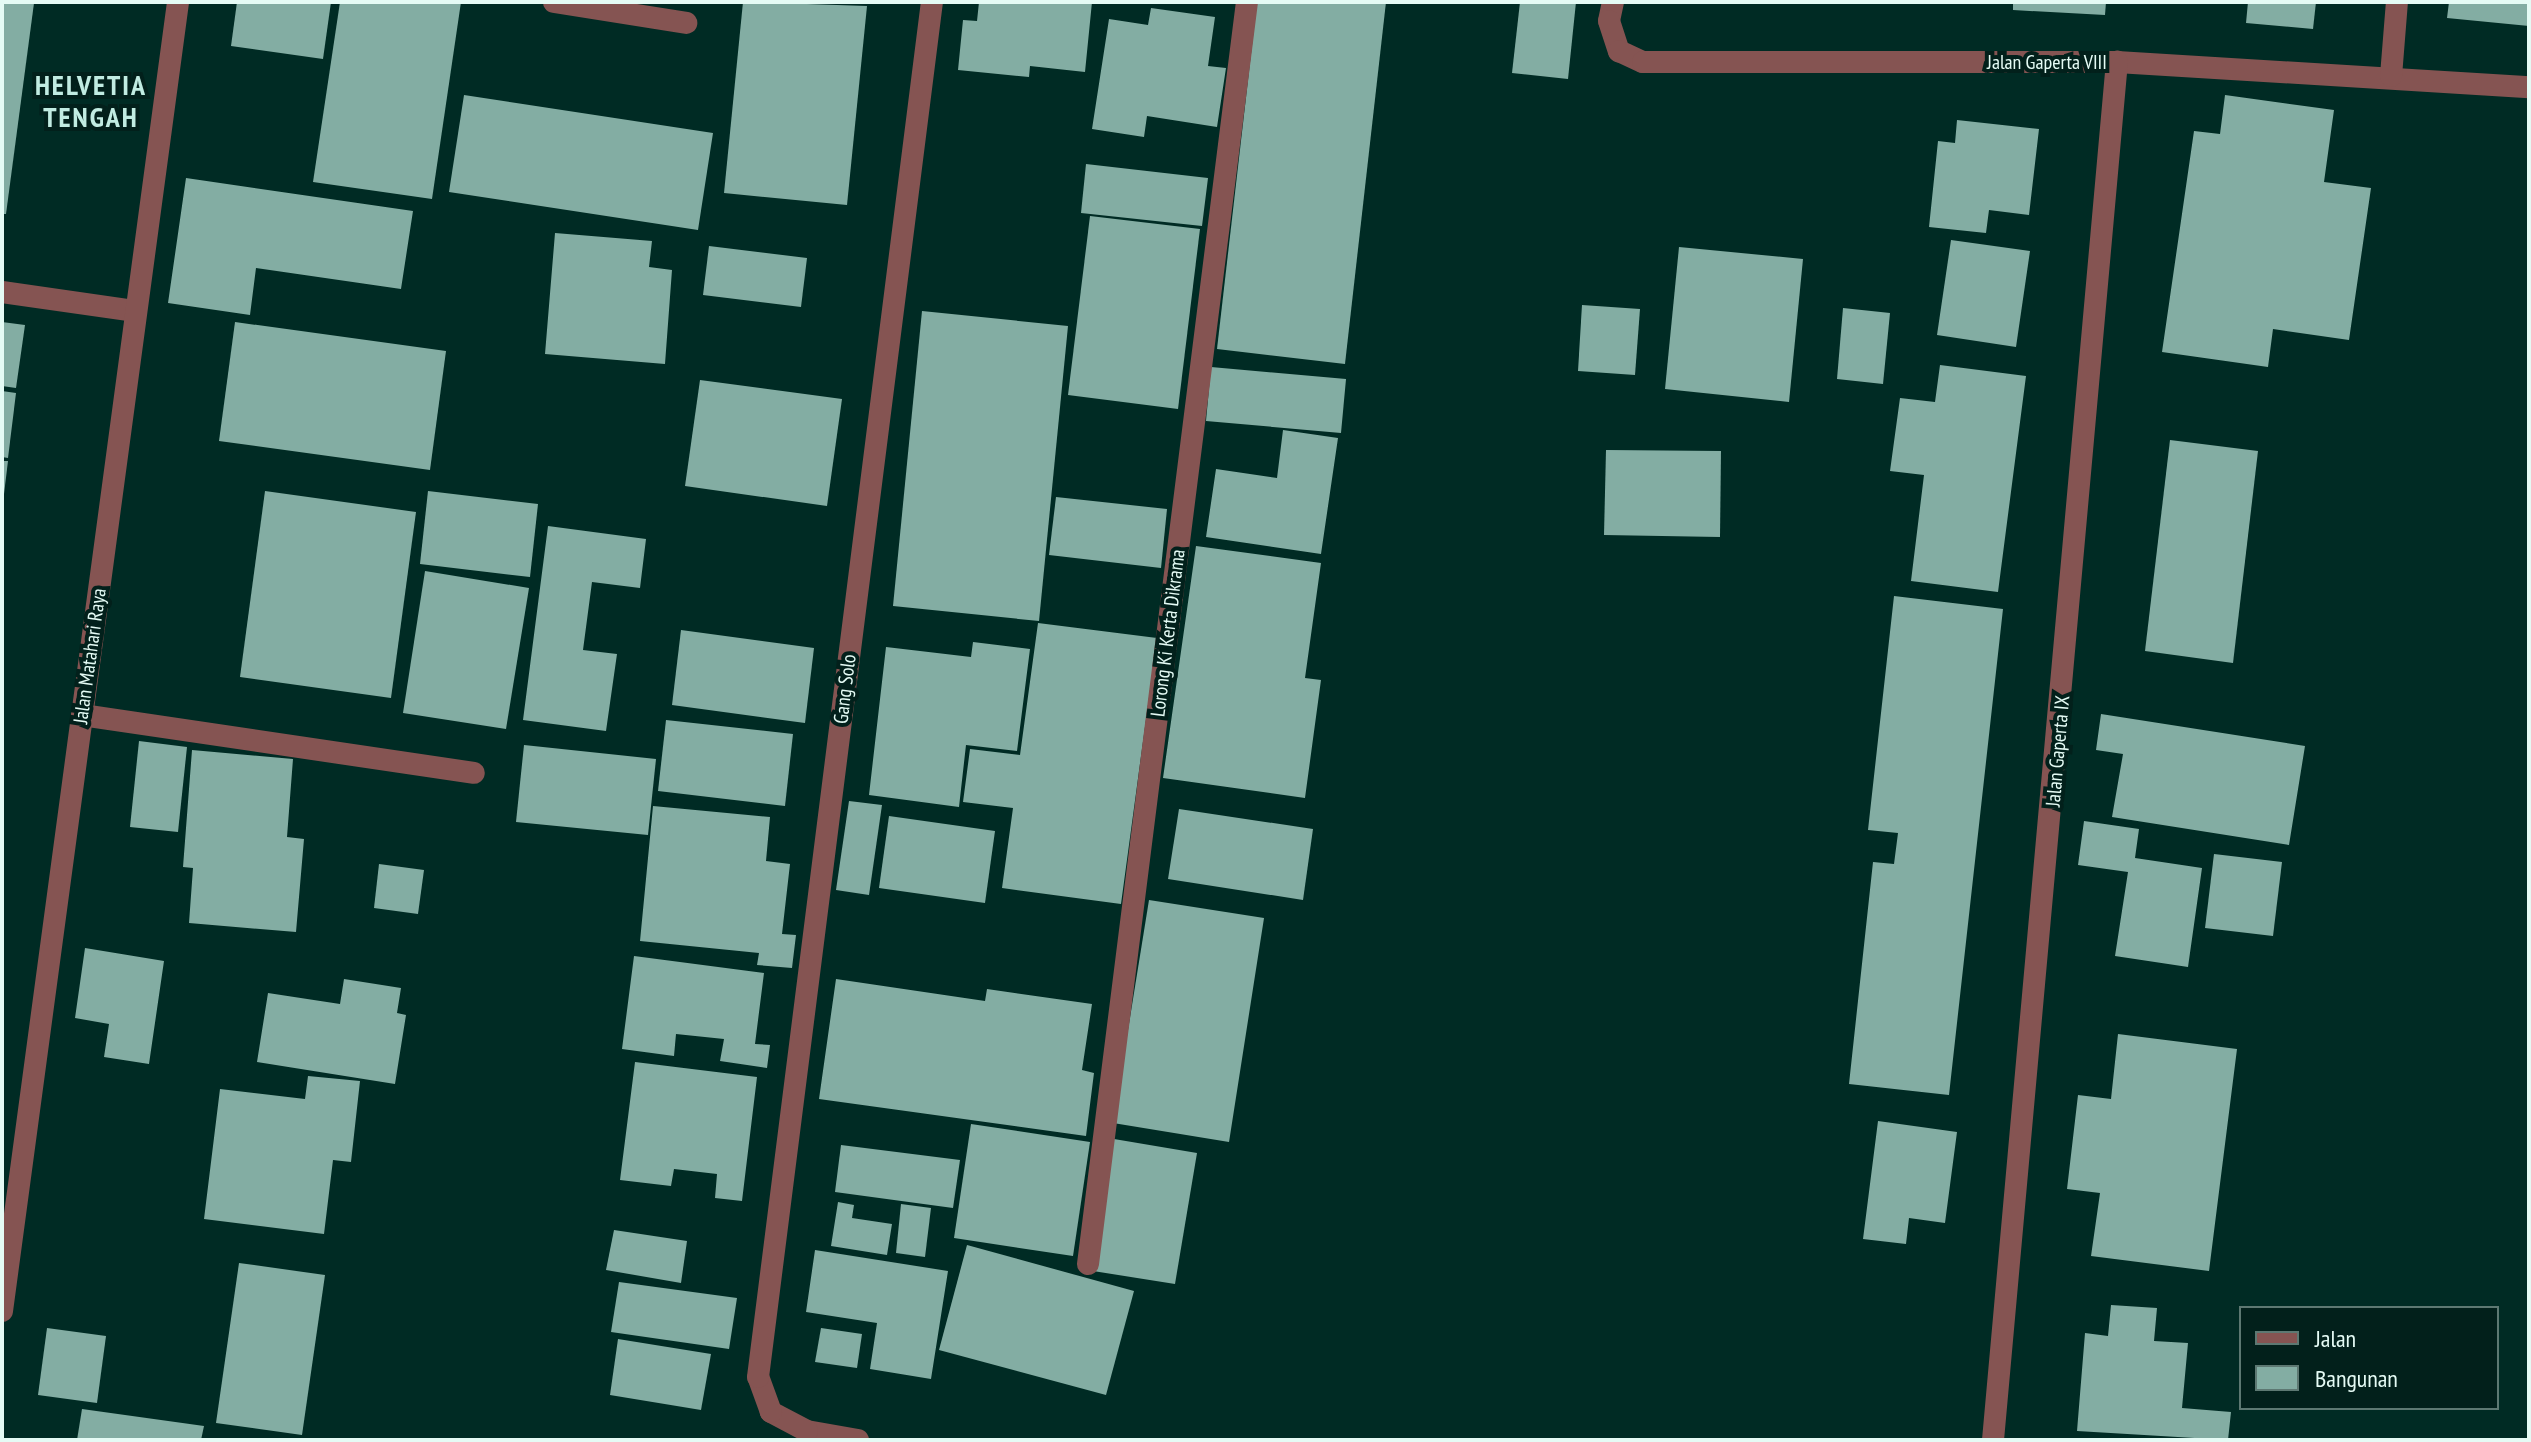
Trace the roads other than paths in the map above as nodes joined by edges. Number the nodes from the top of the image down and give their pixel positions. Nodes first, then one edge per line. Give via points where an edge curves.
1 (178, 2) edge
2 (554, 2) edge
3 (932, 2) edge
4 (1247, 2) edge
5 (1613, 2) edge
6 (2397, 2) edge
7 (686, 23) dead end
8 (2117, 62) junction
9 (2391, 76) junction
10 (2529, 87) edge
11 (2, 292) edge
12 (136, 311) junction
13 (82, 715) junction
14 (474, 773) dead end
15 (1088, 1264) dead end
16 (2, 1311) edge
17 (858, 1440) edge
18 (1993, 1440) edge

1 - 12 street, Jalan Matahari Raya
2 - 7 street
3 - 17 street, Gang Solo via 758,1377 771,1412 807,1431
4 - 15 street, Lorong Ki Kerta Dikrama
5 - 8 street, Jalan Gaperta VIII via 1609,21 1619,51 1643,62
6 - 9 street
8 - 9 street, Jalan Gaperta VIII
8 - 18 street, Jalan Gaperta IX
9 - 10 street, Jalan Gaperta VIII
11 - 12 street
12 - 13 street, Jalan Matahari Raya
13 - 14 street
13 - 16 street, Jalan Matahari Raya

